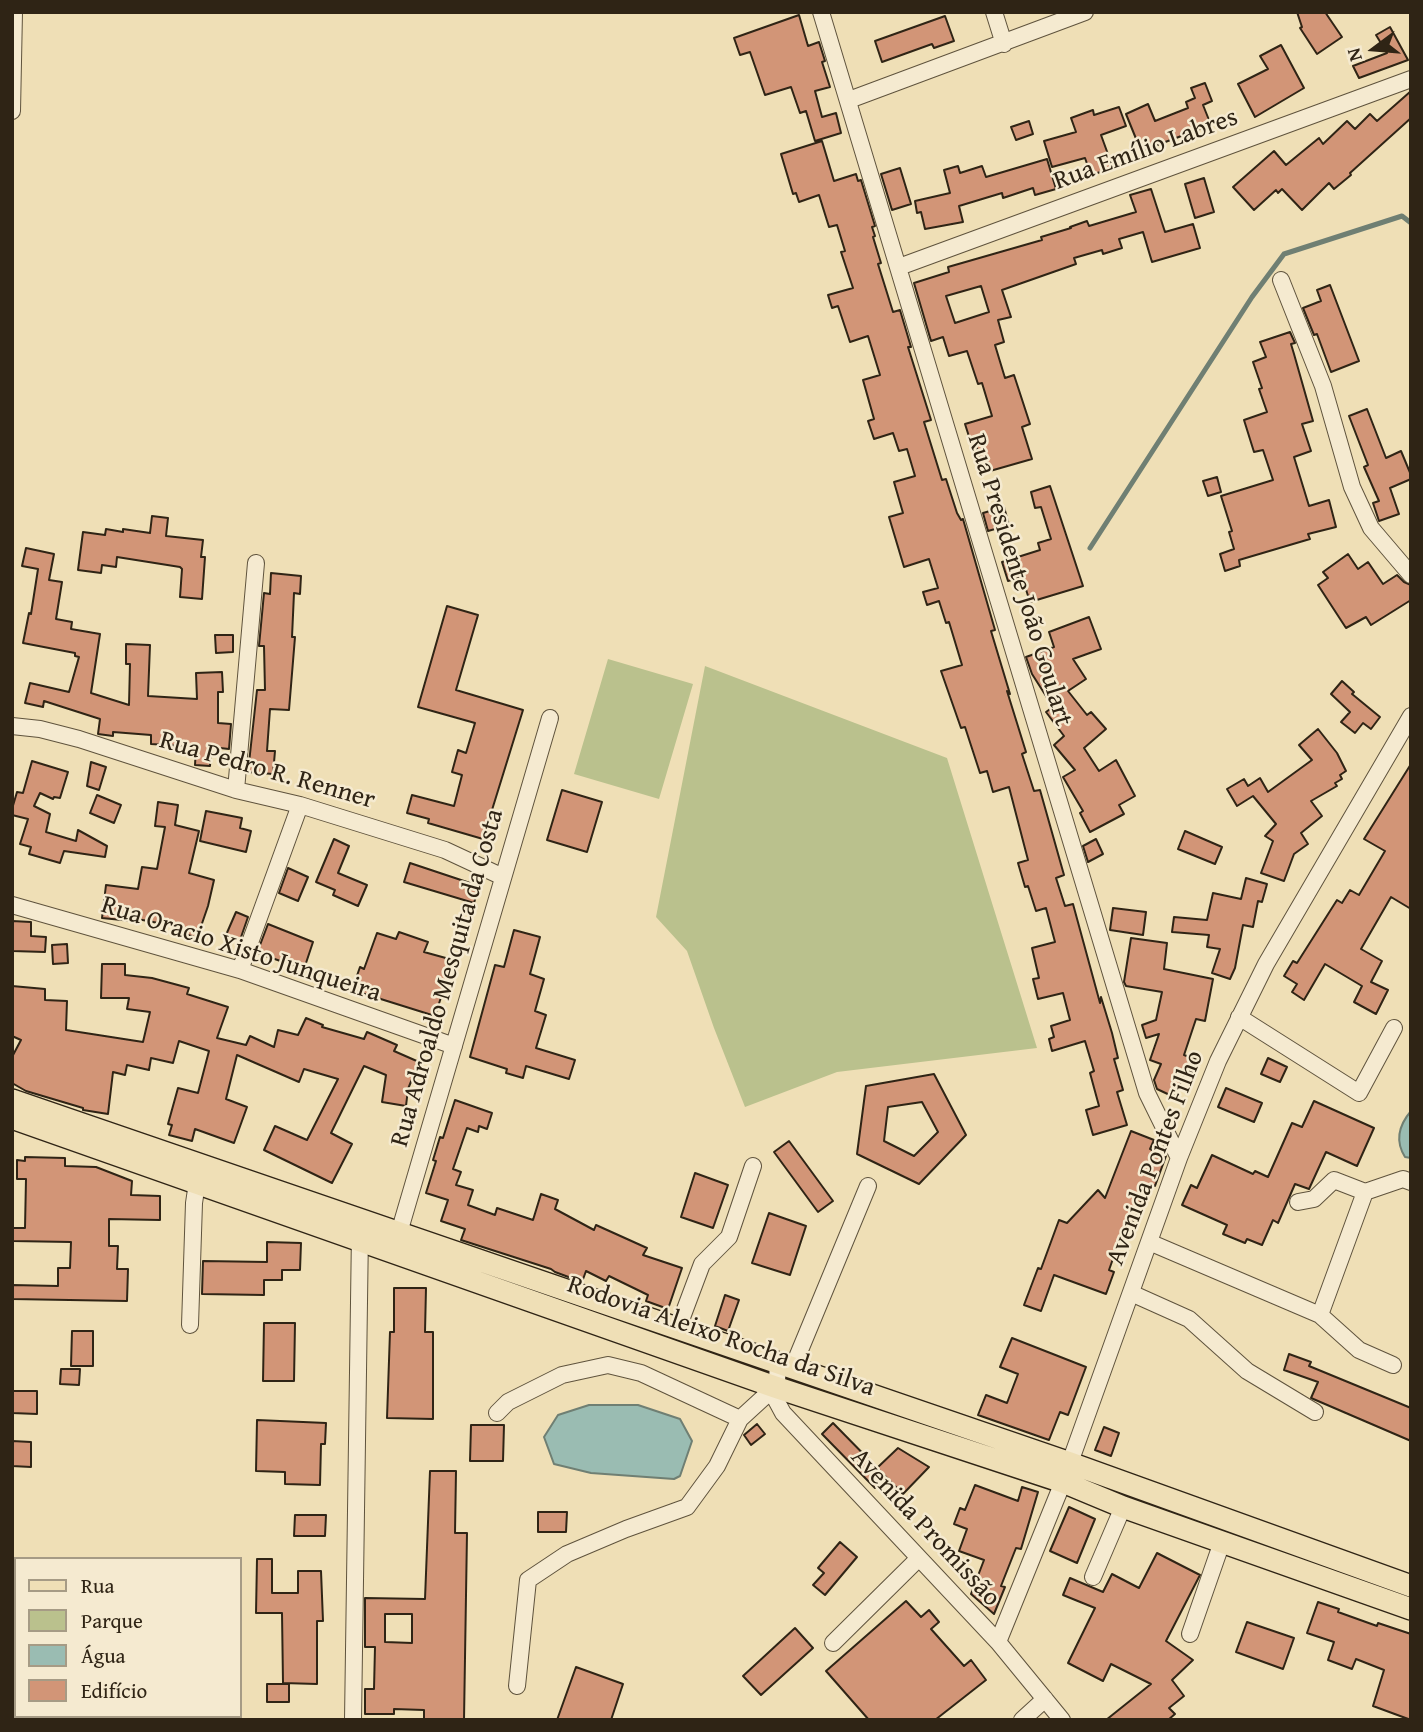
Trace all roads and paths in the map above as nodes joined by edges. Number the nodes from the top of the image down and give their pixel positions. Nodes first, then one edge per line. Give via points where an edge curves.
1 (14, 12) edge
2 (821, 12) edge
3 (994, 12) edge
4 (1085, 12) edge
5 (1004, 44) junction
6 (13, 47) edge
7 (1411, 79) edge
8 (849, 100) junction
9 (12, 111) edge
10 (899, 267) junction
11 (1281, 280) dead end
12 (256, 563) dead end
13 (1411, 575) edge
14 (1411, 716) edge
15 (550, 718) dead end
16 (12, 726) edge
17 (236, 790) junction
18 (300, 805) junction
19 (503, 877) junction
20 (12, 905) edge
21 (240, 970) junction
22 (1239, 1017) junction
23 (1394, 1028) dead end
24 (454, 1046) junction
25 (12, 1100) edge
26 (12, 1118) edge
27 (1179, 1158) junction
28 (752, 1166) dead end
29 (1411, 1182) edge
30 (197, 1183) junction
31 (868, 1186) dead end
32 (1365, 1192) junction
33 (1298, 1202) dead end
34 (360, 1230) junction
35 (1149, 1242) junction
36 (396, 1243) junction
37 (1131, 1293) junction
38 (1320, 1315) junction
39 (190, 1325) dead end
40 (678, 1328) junction
41 (785, 1365) junction
42 (1393, 1365) dead end
43 (775, 1387) junction
44 (1315, 1412) dead end
45 (497, 1413) dead end
46 (740, 1419) junction
47 (1066, 1473) junction
48 (1123, 1507) junction
49 (1222, 1542) junction
50 (919, 1558) junction
51 (1093, 1577) dead end
52 (1411, 1586) edge
53 (1411, 1609) edge
54 (1190, 1634) dead end
55 (999, 1642) junction
56 (833, 1643) dead end
57 (517, 1686) dead end
58 (1045, 1699) junction
59 (353, 1720) edge
60 (1022, 1720) edge
61 (1062, 1720) edge

1 - 6 street
2 - 8 street, Rua Presidente João Goulart
3 - 5 street
4 - 5 street
5 - 8 street
6 - 9 street
7 - 10 street, Rua Emílio Labres
8 - 10 street, Rua Presidente João Goulart
10 - 27 street, Rua Presidente João Goulart via 1147,1093
11 - 13 street via 1323,386 1352,487 1371,528
12 - 17 street
14 - 22 street, Avenida Pontes Filho
15 - 19 street, Rua Adroaldo Mesquita da Costa
16 - 17 street, Rua Pedro R. Renner via 79,738
17 - 18 street, Rua Pedro R. Renner
18 - 19 street, Rua Pedro R. Renner via 445,850
18 - 21 street
19 - 24 street, Rua Adroaldo Mesquita da Costa
20 - 21 street, Rua Oracio Xisto Junqueira
21 - 24 street, Rua Oracio Xisto Junqueira
22 - 23 street via 1359,1093
22 - 27 street, Avenida Pontes Filho
24 - 36 street, Rua Adroaldo Mesquita da Costa
25 - 34 main road, Rodovia Aleixo Rocha da Silva
26 - 30 main road, Rodovia Aleixo Rocha da Silva
27 - 35 street, Avenida Pontes Filho
28 - 40 street via 729,1237 702,1264
29 - 32 street via 1403,1179
30 - 34 main road, Rodovia Aleixo Rocha da Silva
30 - 39 street
31 - 41 street, Avenida Promissão
32 - 33 street via 1334,1180 1314,1199
32 - 38 street
34 - 36 main road, Rodovia Aleixo Rocha da Silva
34 - 59 street
35 - 37 street, Avenida Pontes Filho
35 - 38 street
36 - 40 main road, Rodovia Aleixo Rocha da Silva
36 - 43 main road, Rodovia Aleixo Rocha da Silva
37 - 44 street via 1189,1319 1247,1371
37 - 47 street, Avenida Pontes Filho
38 - 42 street via 1359,1350
40 - 41 main road, Rodovia Aleixo Rocha da Silva
41 - 43 street, Avenida Promissão
41 - 47 main road, Rodovia Aleixo Rocha da Silva
43 - 46 street
43 - 47 main road, Rodovia Aleixo Rocha da Silva
43 - 50 street, Avenida Promissão via 783,1413
45 - 46 street via 508,1402 562,1375 608,1365 641,1373
46 - 57 street via 717,1465 687,1507 567,1554 528,1580
47 - 48 main road, Rodovia Aleixo Rocha da Silva
47 - 52 main road, Rodovia Aleixo Rocha da Silva
47 - 55 street, Avenida Pontes Filho
48 - 49 main road, Rodovia Aleixo Rocha da Silva
48 - 51 street
49 - 53 main road, Rodovia Aleixo Rocha da Silva
49 - 54 street
50 - 55 street, Avenida Promissão
50 - 56 street
55 - 58 street, Avenida Promissão
58 - 60 street
58 - 61 street, Avenida Promissão

